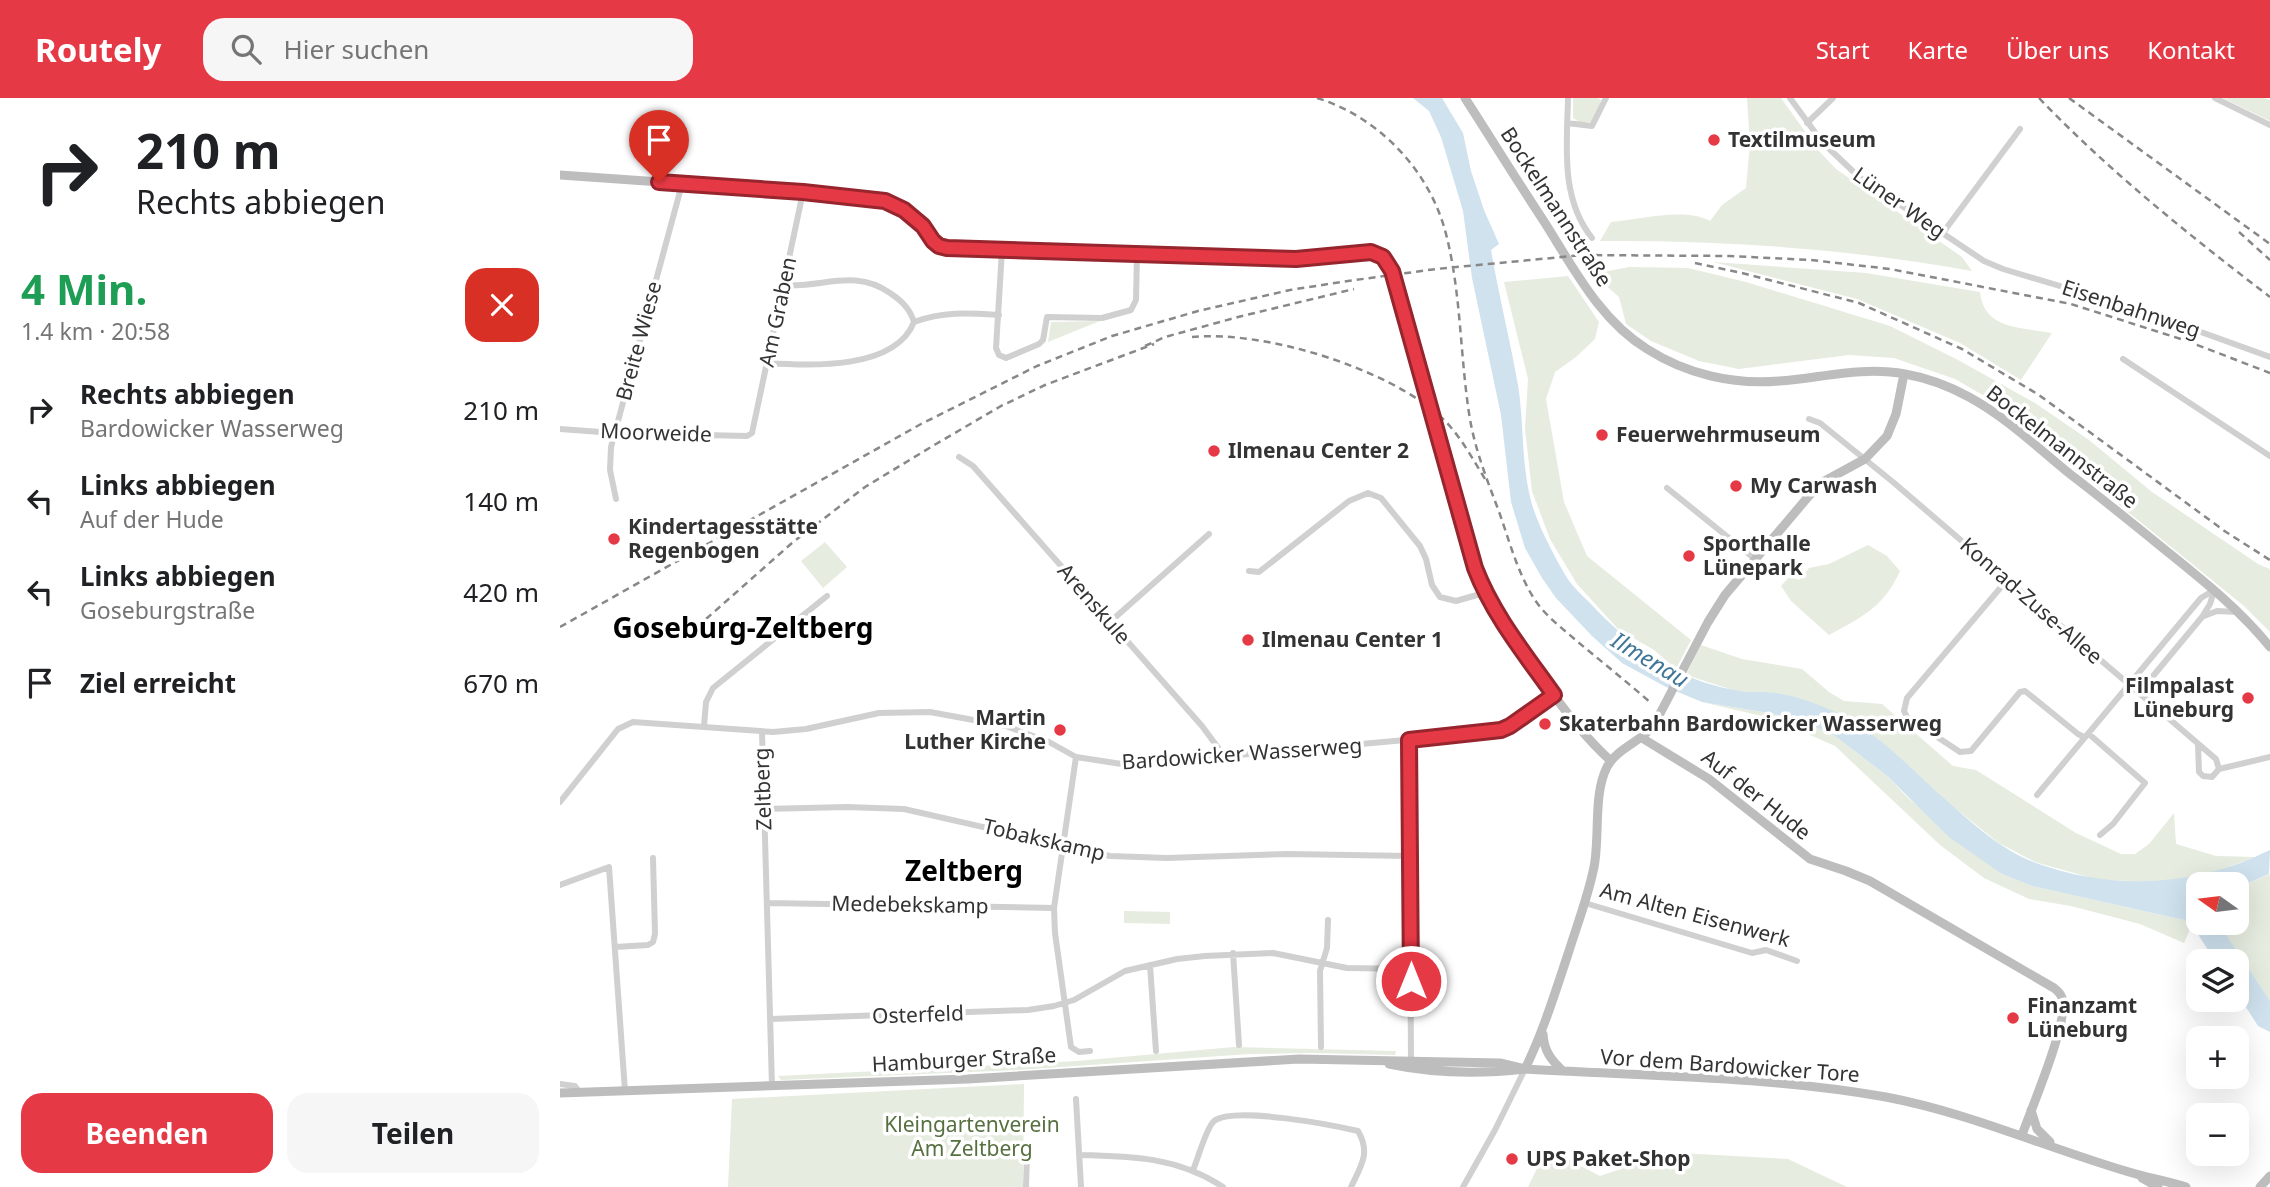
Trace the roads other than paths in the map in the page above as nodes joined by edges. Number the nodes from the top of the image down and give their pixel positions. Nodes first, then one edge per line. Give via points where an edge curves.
1 (1465, 98) edge
2 (1568, 98) edge
3 (1605, 98) edge
4 (1790, 98) edge
5 (1833, 98) edge
6 (2215, 98) edge
7 (1567, 123) junction
8 (1807, 123) junction
9 (2270, 125) edge
10 (2020, 129) dead end
11 (560, 175) edge
12 (682, 184) junction
13 (803, 192) junction
14 (1942, 234) junction
15 (1592, 238) dead end
16 (1002, 250) junction
17 (1137, 254) junction
18 (1991, 265) joint
19 (783, 285) junction
20 (999, 315) junction
21 (914, 322) junction
22 (2270, 357) edge
23 (2123, 359) dead end
24 (768, 363) junction
25 (1904, 373) junction
26 (1810, 419) dead end
27 (560, 429) edge
28 (614, 433) junction
29 (752, 433) joint
30 (2270, 456) edge
31 (958, 457) dead end
32 (1864, 459) junction
33 (1667, 488) dead end
34 (616, 499) dead end
35 (1209, 534) dead end
36 (1755, 559) junction
37 (1250, 571) dead end
38 (2007, 580) junction
39 (2214, 590) junction
40 (1484, 593) junction
41 (827, 596) dead end
42 (2238, 612) junction
43 (2202, 617) junction
44 (1110, 622) junction
45 (2270, 647) edge
46 (2129, 684) junction
47 (2139, 693) junction
48 (1554, 695) junction
49 (704, 726) junction
50 (762, 732) junction
51 (2086, 735) junction
52 (1642, 738) junction
53 (1409, 740) junction
54 (2198, 744) junction
55 (1076, 757) junction
56 (1218, 757) junction
57 (2270, 757) edge
58 (1611, 761) junction
59 (2219, 769) junction
60 (2037, 795) dead end
61 (560, 802) edge
62 (764, 809) junction
63 (2100, 835) dead end
64 (1063, 846) junction
65 (1410, 856) junction
66 (653, 858) dead end
67 (560, 885) edge
68 (767, 903) junction
69 (1584, 903) junction
70 (1054, 908) junction
71 (1328, 920) dead end
72 (615, 947) junction
73 (1233, 953) junction
74 (1797, 961) dead end
75 (1323, 963) junction
76 (1150, 965) junction
77 (1411, 969) junction
78 (1066, 1003) junction
79 (770, 1019) junction
80 (1543, 1030) junction
81 (1239, 1045) dead end
82 (1321, 1047) dead end
83 (1090, 1051) dead end
84 (1156, 1051) dead end
85 (1411, 1060) junction
86 (1370, 1061) junction
87 (1525, 1069) junction
88 (1563, 1071) junction
89 (560, 1084) edge
90 (772, 1086) junction
91 (625, 1091) junction
92 (560, 1093) edge
93 (580, 1093) junction
94 (1076, 1099) dead end
95 (2031, 1108) junction
96 (2021, 1135) junction
97 (2052, 1145) junction
98 (1027, 1155) dead end
99 (1079, 1155) junction
100 (1193, 1170) junction
101 (2131, 1172) junction
102 (2270, 1176) edge
103 (1026, 1187) edge
104 (1081, 1187) edge
105 (1223, 1187) edge
106 (1351, 1187) edge
107 (1463, 1187) edge
108 (2158, 1187) edge
109 (2185, 1187) edge
110 (2260, 1187) edge

1 - 25 main road, Bockelmannstraße via 1590,293 1619,329 1648,350 1727,380
2 - 7 street
3 - 7 street via 1592,126
4 - 8 street, Lüner Weg
5 - 8 street
6 - 9 street
7 - 15 street via 1571,199
8 - 14 street, Lüner Weg via 1859,177
10 - 14 street
11 - 12 main road
12 - 13 main road
12 - 28 street, Breite Wiese
13 - 16 main road via 885,201 914,218 939,246
13 - 19 street, Am Graben
14 - 18 street, Lüner Weg
16 - 17 main road
16 - 20 street
17 - 20 street via 1136,300 1131,310 1102,318 1046,317 1043,340 1006,358 996,348
17 - 40 main road via 1296,259 1371,252 1383,257 1392,271
18 - 22 street, Eisenbahnweg via 2140,310
19 - 21 street via 867,281 904,304
19 - 24 street, Am Graben
20 - 21 street via 952,313
21 - 24 street via 894,348 863,358 812,365
23 - 30 street
24 - 29 street, Am Graben
25 - 32 main road via 1892,427
25 - 39 main road, Bockelmannstraße via 1950,387 1989,410
26 - 32 street, Konrad-Zuse-Allee
27 - 28 street, Moorweide
28 - 29 street, Moorweide
28 - 34 street, Breite Wiese via 610,458
31 - 44 street, Arenskule via 973,466
32 - 36 main road via 1819,484
32 - 38 street, Konrad-Zuse-Allee
33 - 36 street
35 - 44 street
36 - 52 main road via 1725,594 1654,725
37 - 40 street via 1259,572 1349,501 1368,493 1381,498 1420,546 1440,597 1456,601
38 - 46 street, Konrad-Zuse-Allee
38 - 51 street via 1907,698 1907,717 1966,753 2025,691 2078,734
39 - 42 main road, Bockelmannstraße
39 - 43 street
39 - 46 street via 2201,598
40 - 48 main road
41 - 49 street via 713,688 706,702
42 - 43 street via 2217,611
42 - 45 main road, Bockelmannstraße
43 - 47 street
44 - 56 street, Arenskule via 1202,726 1219,749
46 - 47 street, Konrad-Zuse-Allee
46 - 51 street
47 - 54 street, Konrad-Zuse-Allee
48 - 53 street, Bardowicker Wasserweg via 1501,730
48 - 58 main road via 1580,732
49 - 50 street, Zeltberg
49 - 61 street, Zeltberg via 629,723 618,729
50 - 55 street, Bardowicker Wasserweg via 806,729 873,714 930,712 1006,726
50 - 62 street, Zeltberg
51 - 60 street
51 - 63 street via 2145,783
52 - 58 main road
52 - 95 main road, Auf der Hude via 1709,779 1810,859 1859,875 2062,995 2062,1017
53 - 56 street, Bardowicker Wasserweg
53 - 65 street
54 - 59 street, Konrad-Zuse-Allee via 2216,759
54 - 59 street via 2199,772 2212,777
55 - 56 street, Bardowicker Wasserweg via 1128,765
55 - 64 street
57 - 59 street
58 - 69 main road, Am Alten Eisenwerk via 1602,779 1597,849
62 - 64 street, Tobakskamp via 904,809
62 - 68 street, Zeltberg
64 - 65 street, Tobakskamp via 1102,855 1146,857
64 - 70 street
65 - 77 street
66 - 72 street via 653,942
67 - 72 street via 608,867
68 - 70 street, Medebekskamp
68 - 79 street, Zeltberg
69 - 74 street, Am Alten Eisenwerk via 1752,953 1766,950
69 - 80 main road, Am Alten Eisenwerk
70 - 78 street
71 - 75 street
72 - 91 street
73 - 75 street, Osterfeld via 1284,954
73 - 76 street, Osterfeld
73 - 81 street
75 - 77 street, Osterfeld via 1362,970
75 - 82 street
76 - 78 street, Osterfeld via 1125,971
76 - 84 street
77 - 85 street
78 - 79 street, Osterfeld via 1008,1012
78 - 83 street via 1071,1047
79 - 90 street, Zeltberg
80 - 87 main road, Am Alten Eisenwerk
80 - 88 main road via 1547,1055
85 - 86 main road, Vor dem Bardowicker Tore
85 - 87 main road, Vor dem Bardowicker Tore via 1500,1063
86 - 87 main road, Vor dem Bardowicker Tore via 1411,1069
86 - 90 main road, Hamburger Straße via 1298,1059
87 - 88 main road, Vor dem Bardowicker Tore
87 - 107 street
88 - 96 main road, Vor dem Bardowicker Tore via 1846,1091 1955,1113
89 - 93 street via 575,1086
90 - 91 main road, Hamburger Straße
91 - 93 main road, Hamburger Straße
92 - 93 main road, Hamburger Straße
94 - 99 street
95 - 96 main road, Auf der Hude
95 - 97 main road via 2037,1129
96 - 97 main road, Vor dem Bardowicker Tore
97 - 101 main road, Vor dem Bardowicker Tore
98 - 103 street
99 - 100 street via 1147,1158
99 - 104 street
100 - 105 street
100 - 106 street via 1212,1123 1220,1118 1303,1119 1358,1131 1366,1147
101 - 108 main road, Vor dem Bardowicker Tore
101 - 109 main road, Vor dem Bardowicker Tore
102 - 110 main road

